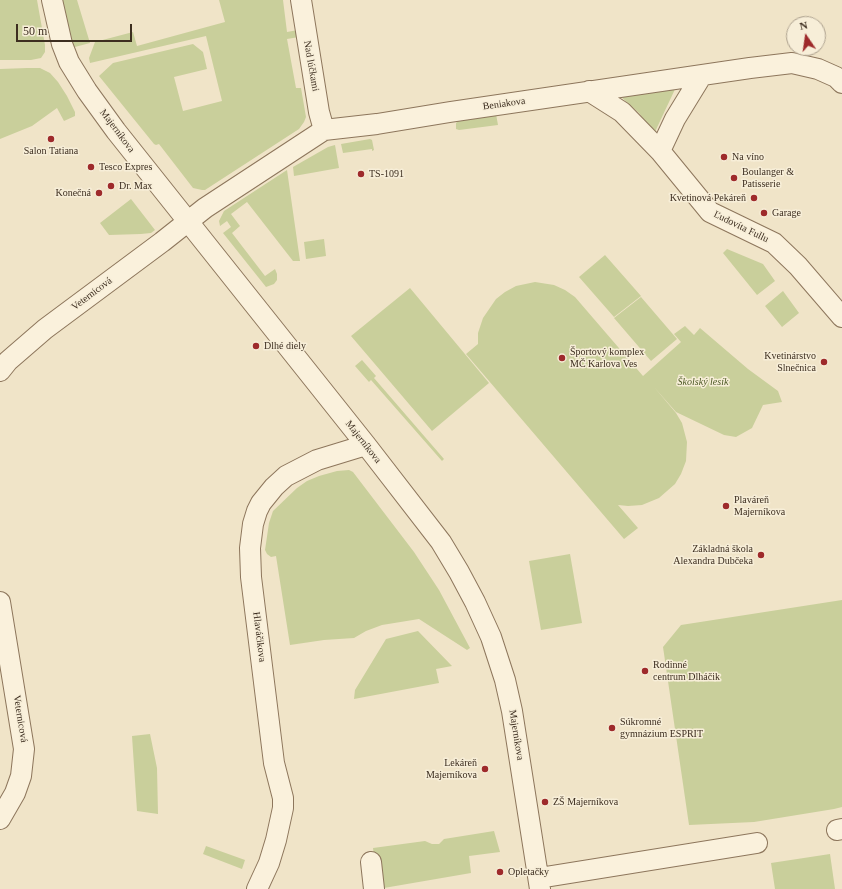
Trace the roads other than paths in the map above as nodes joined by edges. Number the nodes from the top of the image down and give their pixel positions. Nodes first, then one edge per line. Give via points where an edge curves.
1 (52, 0) edge
2 (301, 0) edge
3 (702, 75) junction
4 (842, 83) edge
5 (589, 91) junction
6 (324, 130) junction
7 (660, 151) junction
8 (188, 221) junction
9 (842, 317) edge
10 (0, 371) edge
11 (366, 445) junction
12 (2, 614) edge
13 (0, 820) edge
14 (757, 843) dead end
15 (371, 862) dead end
16 (540, 883) edge
17 (257, 889) edge
18 (374, 889) edge

1 - 8 street, Majerníkova via 69,62 116,131
2 - 6 street, Nad lúčkami
3 - 4 street, Beniakova via 792,63 818,69
3 - 5 street, Beniakova
3 - 7 street
5 - 6 street, Beniakova
5 - 7 street, Ľudovíta Fullu via 622,112
6 - 8 street, Beniakova
7 - 9 street, Ľudovíta Fullu via 710,212 774,243 798,266
8 - 10 street, Veternicová via 45,329
8 - 11 street, Majerníkova
11 - 16 street, Majerníkova via 444,547 491,636 506,680
11 - 17 street, Hlaváčikova via 318,460 286,476 274,486 257,511 250,548 251,576 274,764 283,798 276,840
12 - 13 street, Veternicová via 24,749 21,776 15,794
14 - 16 street, Majerníkova
15 - 18 street

